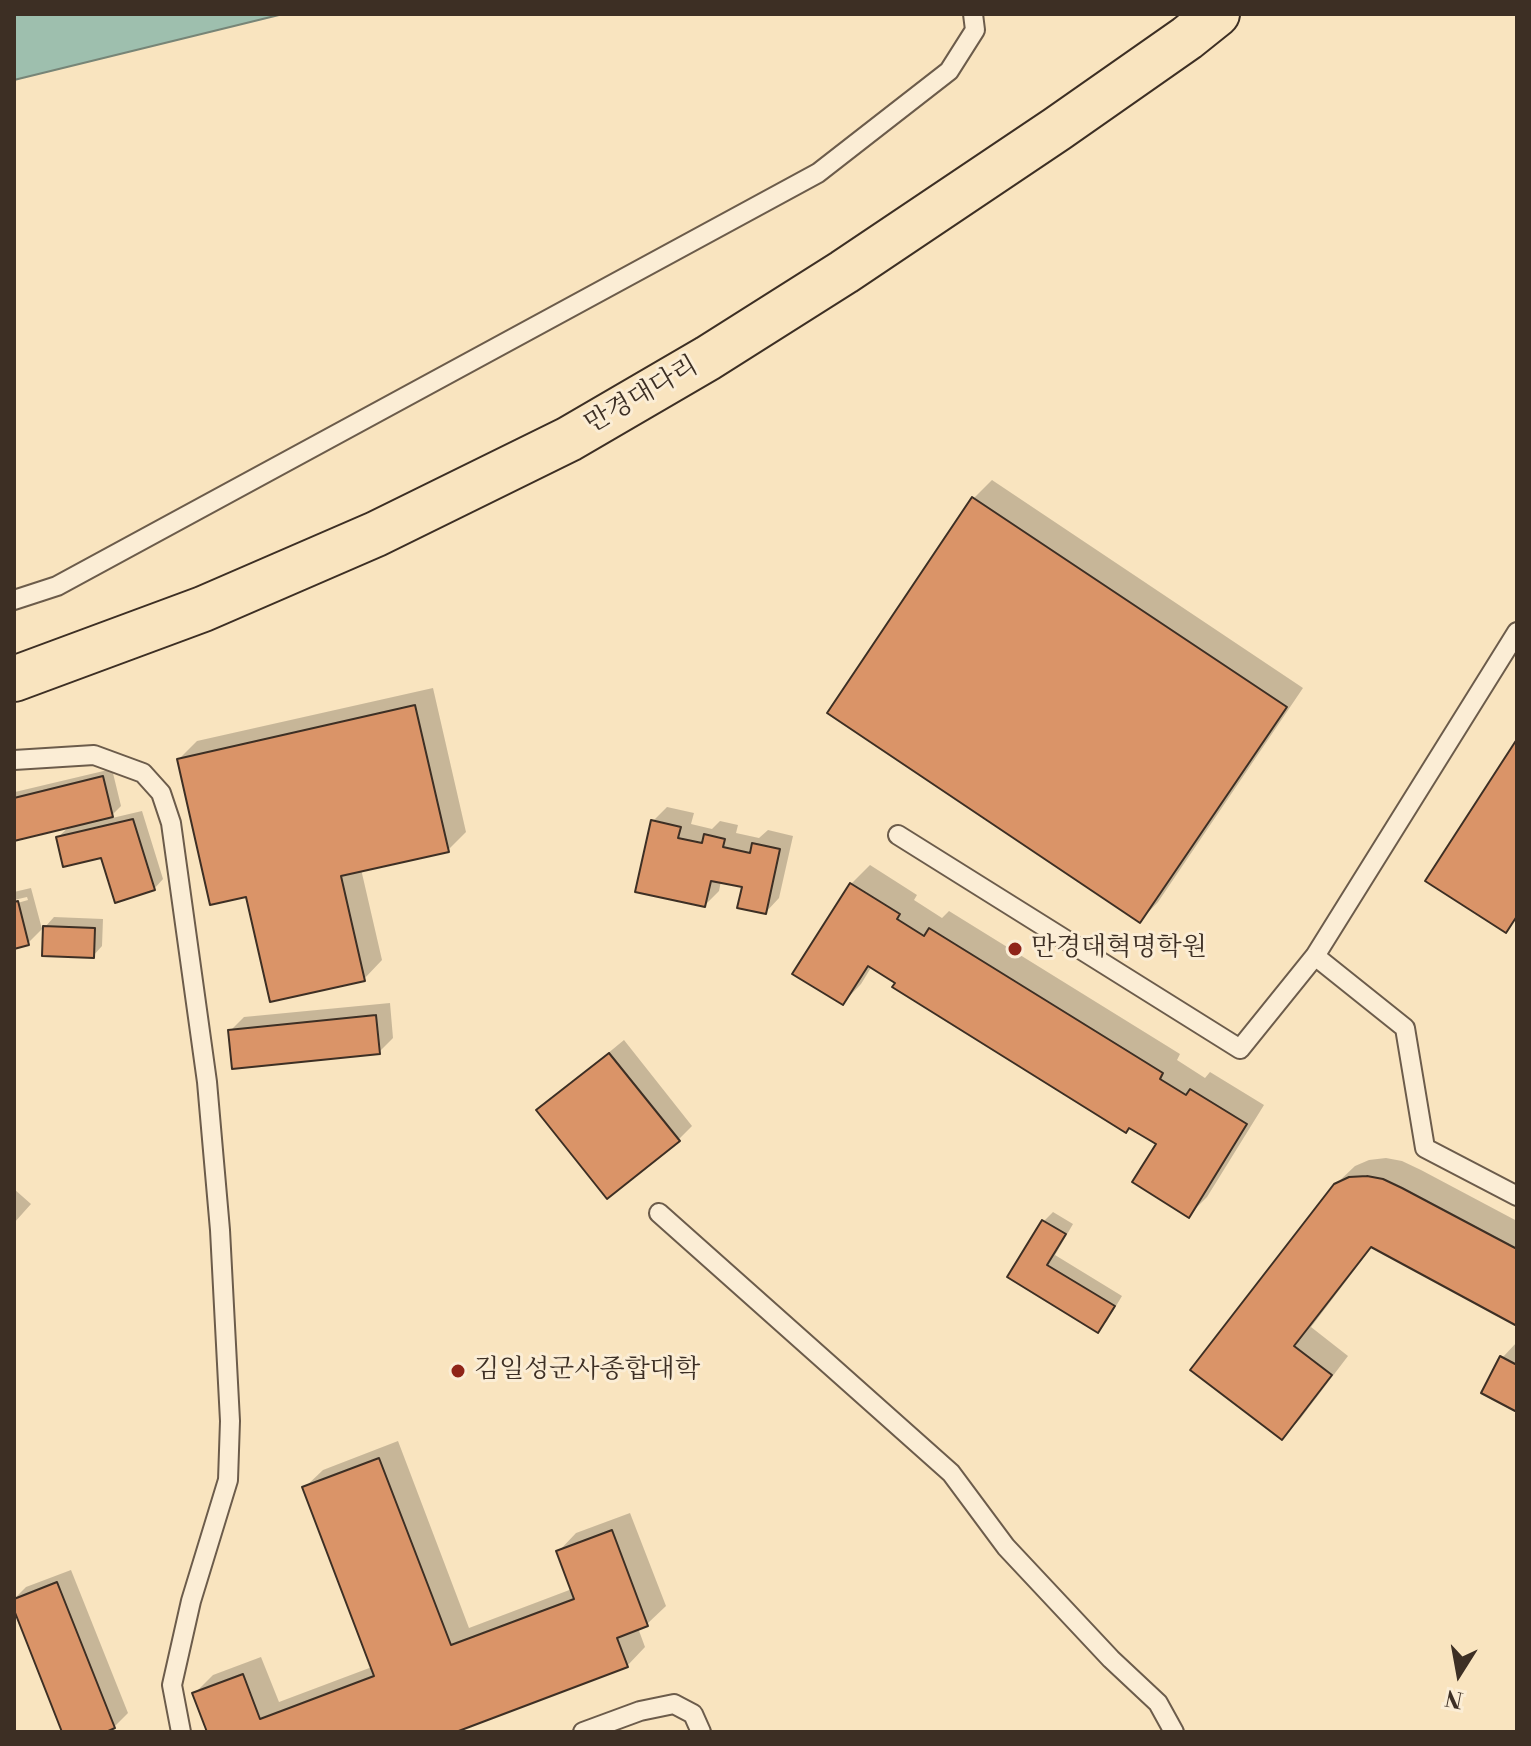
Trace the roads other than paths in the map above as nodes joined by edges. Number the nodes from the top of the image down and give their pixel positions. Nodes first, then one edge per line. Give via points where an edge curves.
1 (973, 14) edge
2 (1217, 14) edge
3 (14, 600) edge
4 (1517, 632) edge
5 (14, 679) edge
6 (14, 760) edge
7 (898, 835) dead end
8 (1315, 956) junction
9 (1517, 1196) edge
10 (659, 1213) dead end
11 (181, 1732) edge
12 (583, 1732) edge
13 (701, 1732) edge
14 (1174, 1732) edge

1 - 3 lane via 975,30 949,71 818,173 57,586
2 - 5 highway, 만경대다리 via 844,272 569,439 376,534 217,603
4 - 8 lane
6 - 11 lane via 94,755 143,773 161,793 171,823 207,1082 230,1421 228,1480 172,1685
7 - 8 lane via 1240,1049
8 - 9 lane via 1405,1028 1425,1148
10 - 14 lane via 951,1473 1006,1547 1158,1703
12 - 13 lane via 674,1704 693,1714

